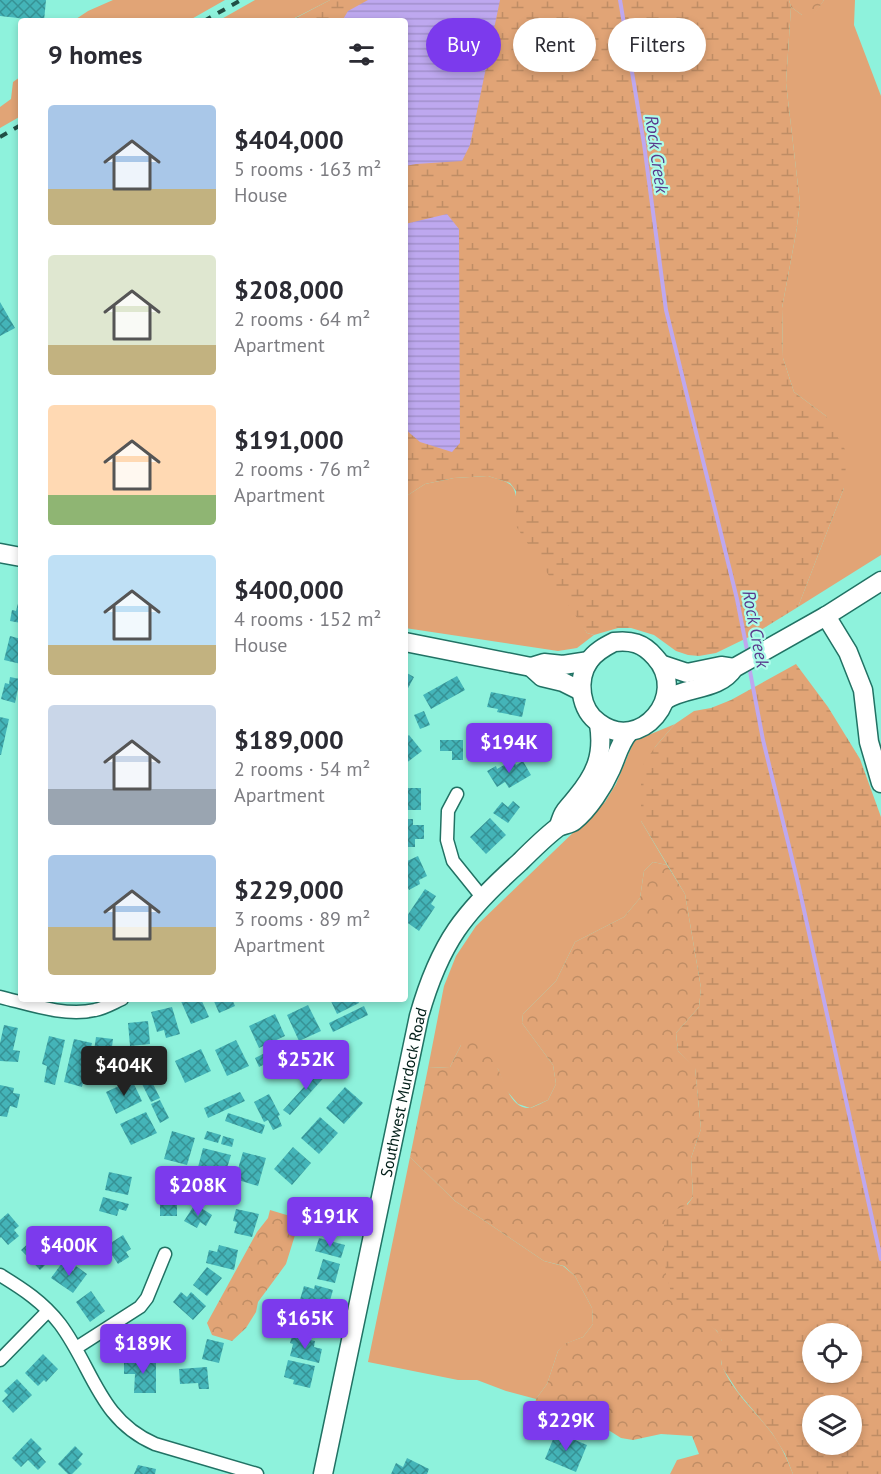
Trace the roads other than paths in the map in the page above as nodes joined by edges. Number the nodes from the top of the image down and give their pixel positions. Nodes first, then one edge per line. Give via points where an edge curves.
1 (0, 553) edge
2 (18, 556) edge
3 (881, 581) edge
4 (826, 616) junction
5 (408, 643) edge
6 (589, 661) junction
7 (663, 665) junction
8 (531, 667) junction
9 (734, 668) junction
10 (581, 691) junction
11 (665, 700) junction
12 (599, 723) junction
13 (628, 732) junction
14 (881, 783) edge
15 (457, 794) dead end
16 (559, 826) junction
17 (482, 897) junction
18 (0, 997) edge
19 (18, 1001) edge
20 (23, 1002) edge
21 (114, 1002) edge
22 (75, 1005) edge
23 (165, 1254) dead end
24 (0, 1275) edge
25 (48, 1311) junction
26 (76, 1348) junction
27 (0, 1360) edge
28 (225, 1470) edge
29 (257, 1474) edge
30 (323, 1474) edge

1 - 2 main road
3 - 4 main road
4 - 9 main road
4 - 14 main road via 848,652 863,690 869,741
5 - 8 main road
6 - 7 main road via 614,642 634,642 646,647
6 - 8 main road
6 - 10 main road
7 - 9 main road via 687,673 721,666
7 - 11 main road
8 - 10 main road via 542,676
9 - 11 main road via 728,678 675,693
10 - 12 main road via 586,708
11 - 13 main road via 656,716
12 - 13 main road
12 - 16 main road, Southwest Murdock Road via 600,759 586,786 563,812
13 - 16 main road, Southwest Murdock Road via 589,803 573,822
15 - 17 street via 448,811 447,840 453,861
16 - 17 main road, Southwest Murdock Road
17 - 30 main road, Southwest Murdock Road via 452,934 426,990
18 - 19 street
20 - 22 street via 50,1008
21 - 22 street via 94,1010
23 - 26 street via 140,1307
24 - 25 street via 29,1292
25 - 26 street
25 - 27 street
26 - 28 street via 108,1407 124,1426 155,1444
28 - 29 street

